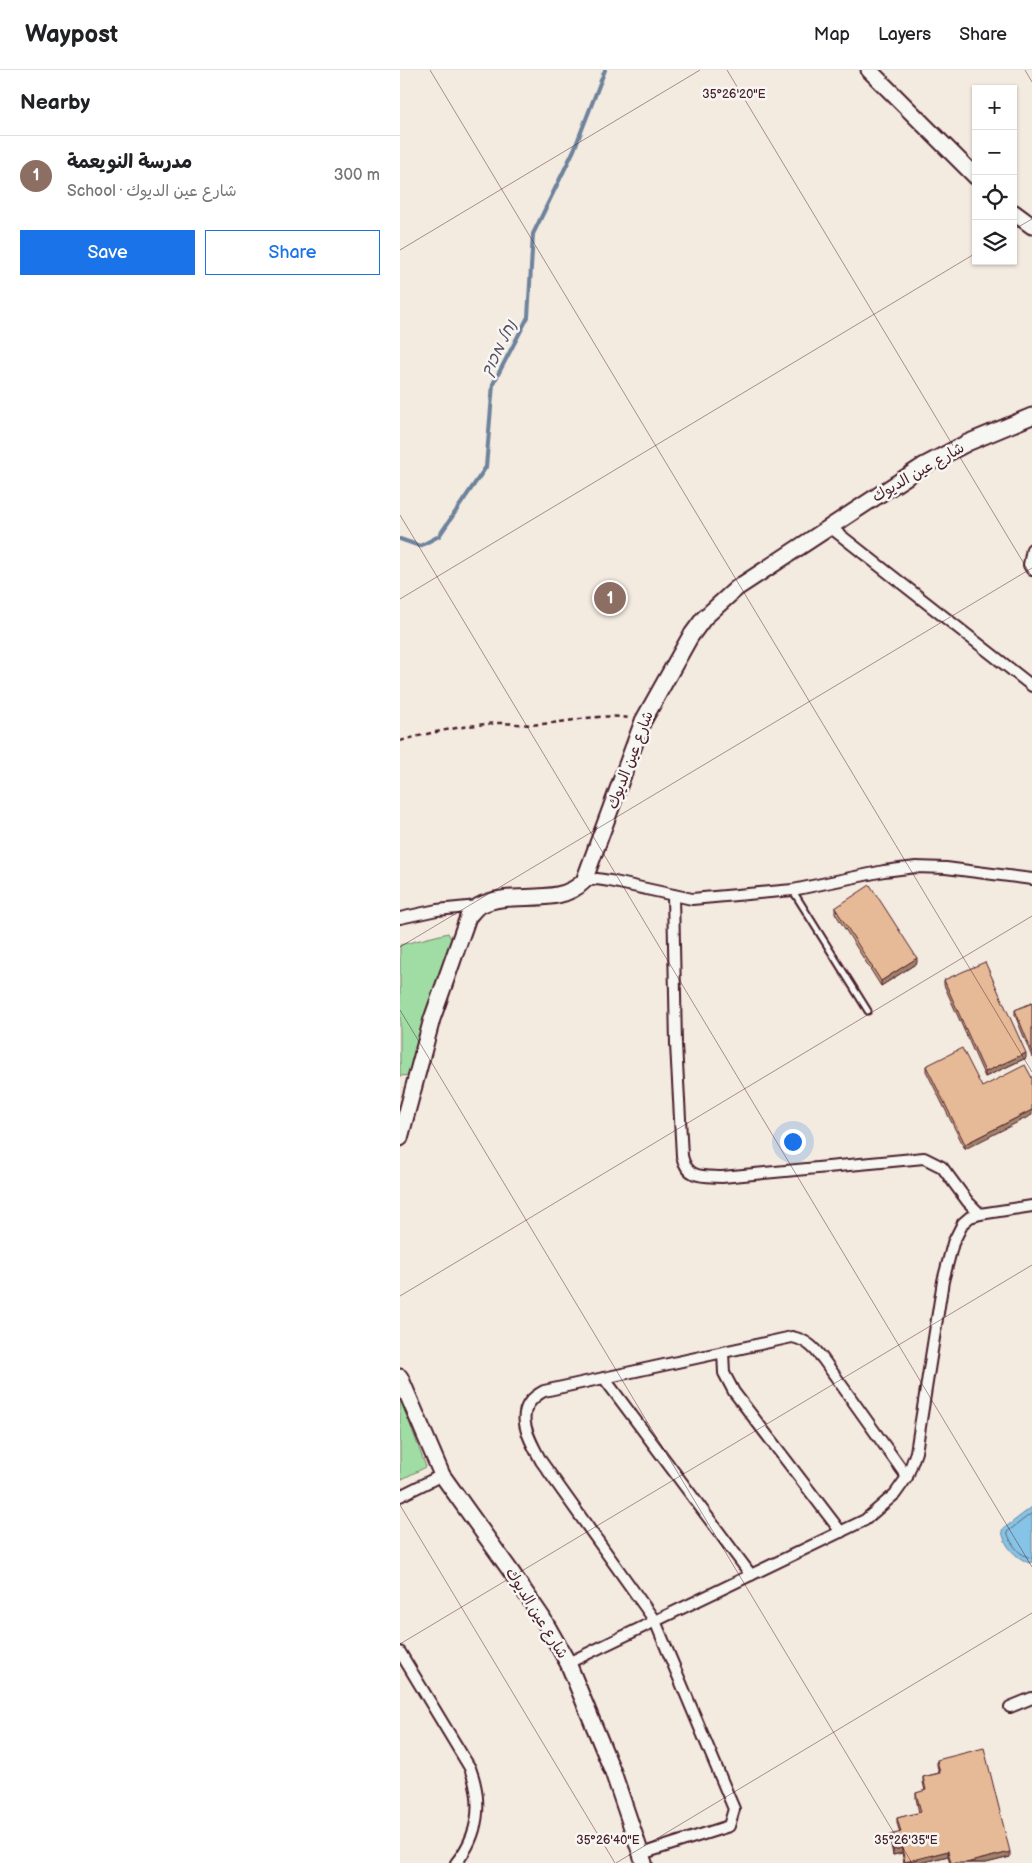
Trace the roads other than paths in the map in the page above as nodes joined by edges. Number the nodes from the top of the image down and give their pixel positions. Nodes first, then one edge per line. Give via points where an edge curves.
1 (869, 70) edge
2 (974, 175) edge
3 (1017, 215) edge
4 (1032, 226) edge
5 (1032, 416) edge
6 (830, 527) junction
7 (1032, 549) edge
8 (1032, 570) edge
9 (1032, 686) edge
10 (1032, 879) edge
11 (584, 881) junction
12 (793, 890) junction
13 (673, 895) junction
14 (478, 906) junction
15 (400, 918) edge
16 (868, 1011) dead end
17 (400, 1138) edge
18 (1032, 1206) edge
19 (980, 1214) junction
20 (723, 1352) junction
21 (400, 1377) edge
22 (604, 1378) junction
23 (442, 1475) junction
24 (907, 1477) junction
25 (400, 1496) edge
26 (841, 1532) junction
27 (751, 1575) junction
28 (655, 1621) junction
29 (400, 1652) edge
30 (568, 1663) junction
31 (1032, 1698) edge
32 (1010, 1707) dead end
33 (643, 1858) edge
34 (456, 1863) edge

1 - 2 street
3 - 4 street
5 - 6 street, شارع عين الديوك via 967,443 923,466
6 - 9 street
6 - 11 street, شارع عين الديوك via 737,588 704,618 690,637 642,721
7 - 8 street via 1029,565
10 - 12 street via 916,867
11 - 13 street via 610,881
11 - 14 street via 570,892 495,900
12 - 13 street via 692,899
12 - 16 lane
13 - 19 street via 682,1156 689,1171 695,1175 722,1177 924,1158 942,1167
14 - 15 street
14 - 17 street via 468,917 432,1019
18 - 19 street
19 - 24 street via 962,1223 953,1243 943,1282 916,1452
20 - 22 street
20 - 24 street via 792,1337 811,1345
20 - 26 street via 724,1373 734,1392
21 - 23 street, شارع عين الديوك
22 - 27 street
22 - 28 street via 534,1396 524,1414 527,1429 541,1461
23 - 25 street
23 - 30 street, شارع عين الديوك via 542,1617
24 - 26 street via 894,1494 865,1520
26 - 27 street
27 - 28 street
28 - 30 street
28 - 33 street via 734,1809 729,1826
29 - 34 street via 475,1781 476,1827
30 - 33 street, شارع عين الديوك via 613,1772
31 - 32 street

